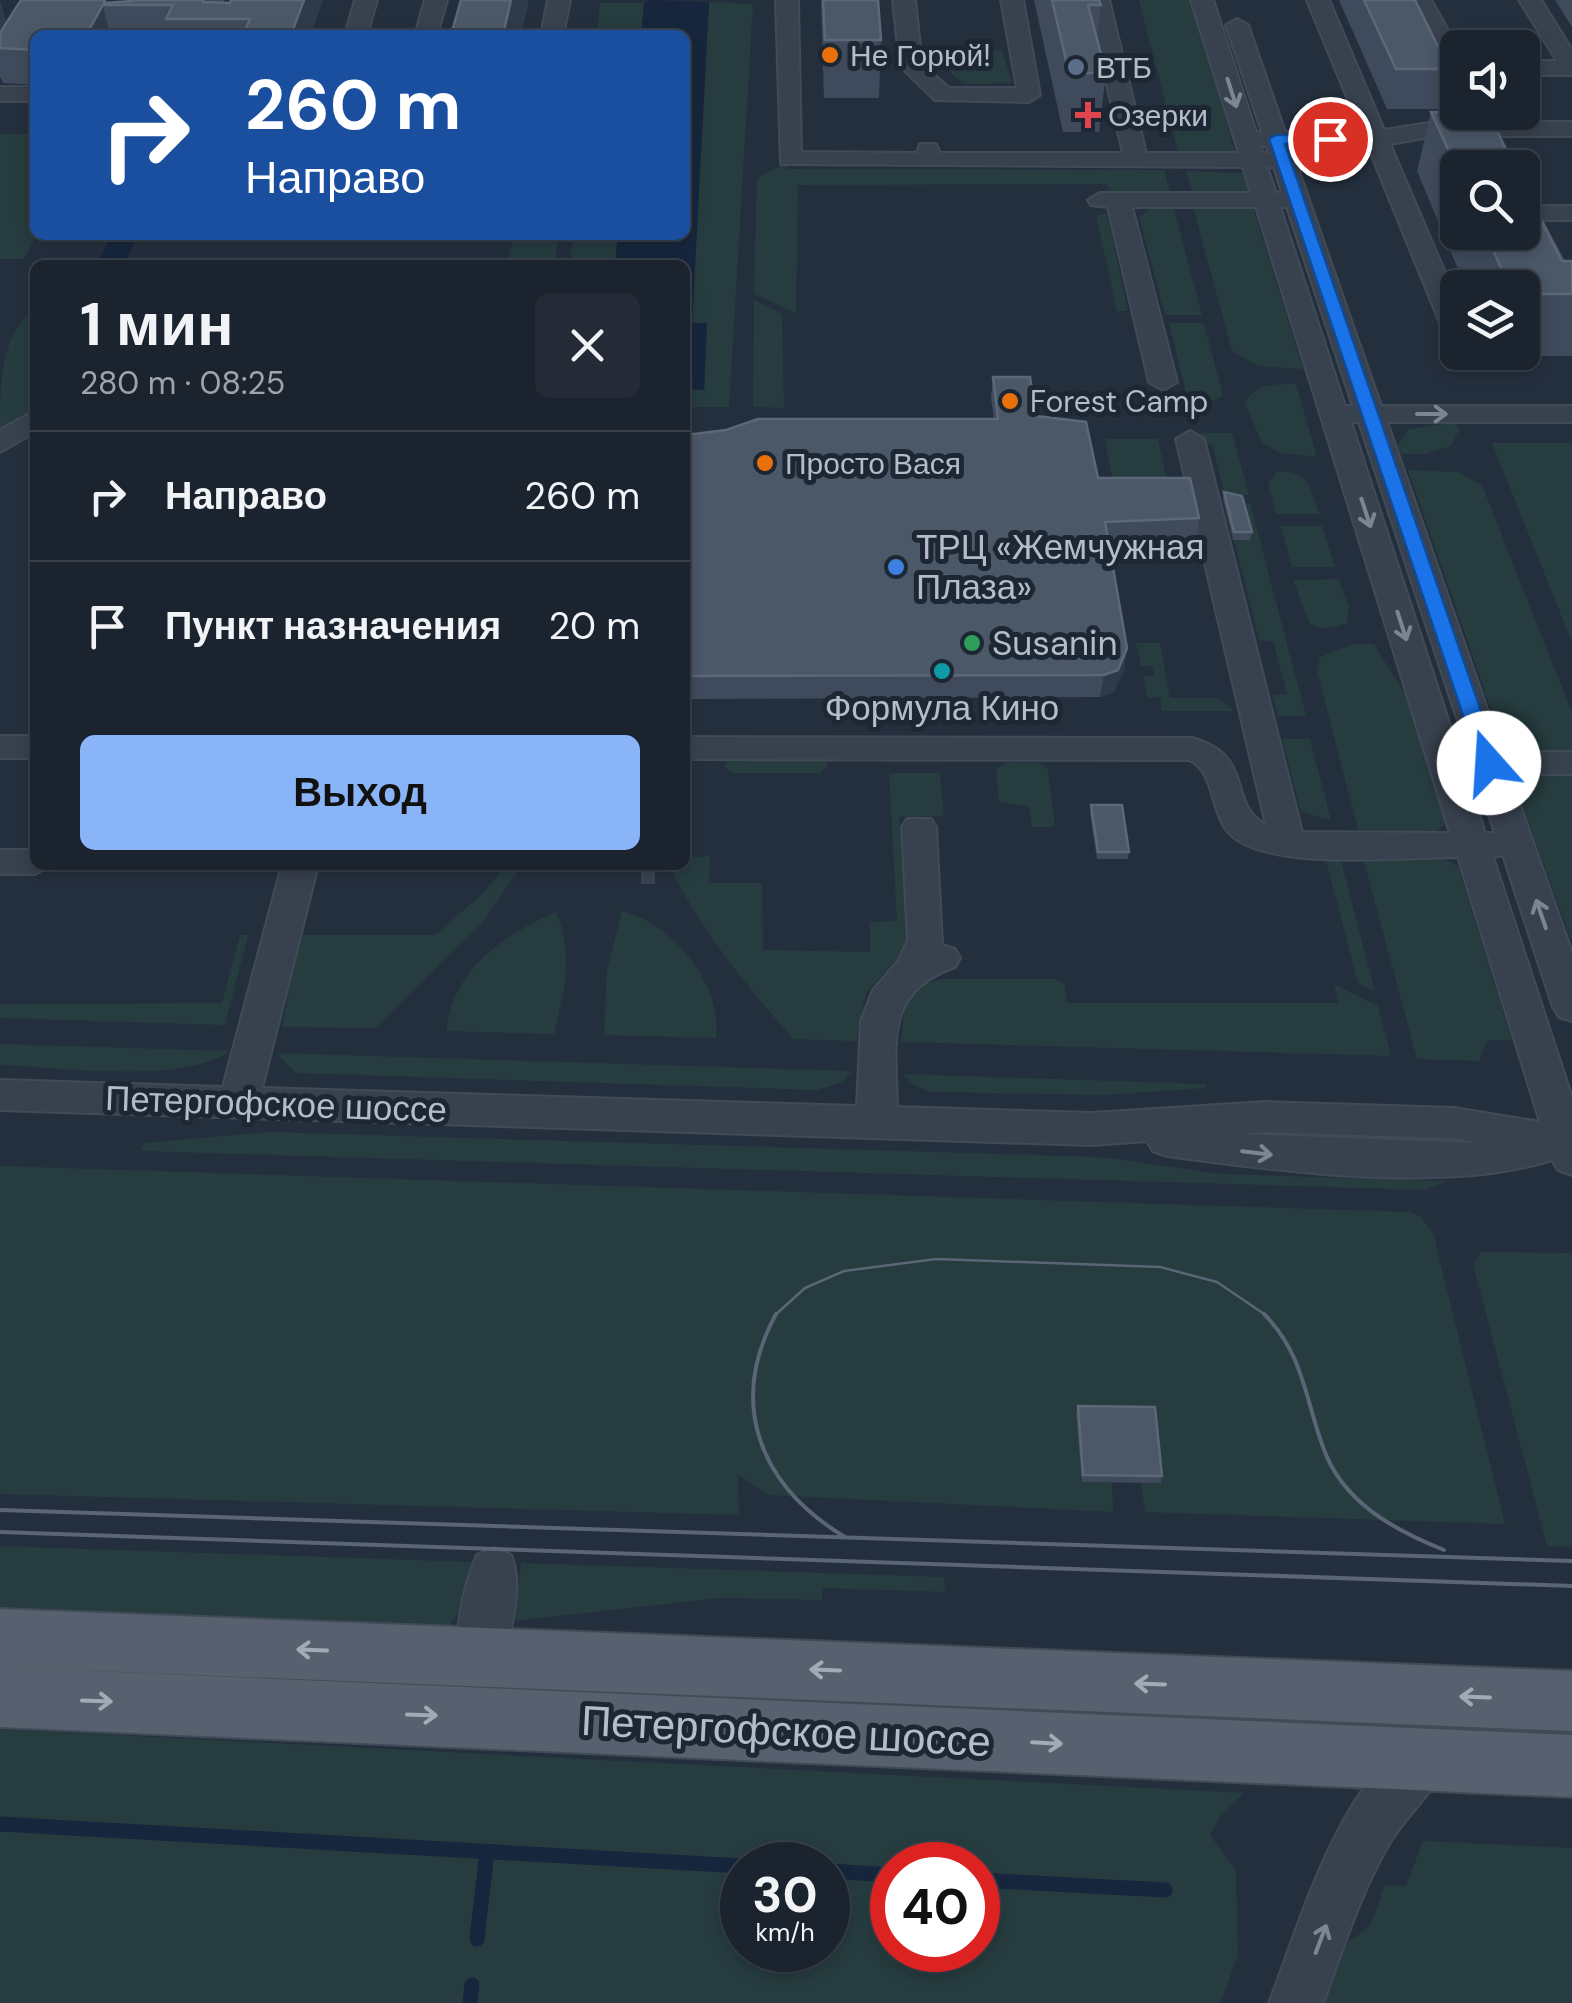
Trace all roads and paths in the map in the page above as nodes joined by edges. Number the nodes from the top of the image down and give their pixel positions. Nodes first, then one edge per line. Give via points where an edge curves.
1 (366, 0) edge
2 (436, 0) edge
3 (559, 0) edge
4 (787, 0) edge
5 (904, 0) edge
6 (1012, 0) edge
7 (1202, 0) edge
8 (1228, 0) edge
9 (1318, 0) edge
10 (1420, 0) edge
11 (1530, 0) edge
12 (1099, 4) edge
13 (1069, 9) edge
14 (357, 30) edge
15 (427, 30) edge
16 (553, 30) edge
17 (1440, 36) edge
18 (1540, 68) edge
19 (1572, 68) edge
20 (0, 94) edge
21 (30, 94) edge
22 (1572, 130) edge
23 (1388, 138) junction
24 (1250, 150) junction
25 (1280, 150) junction
26 (1572, 152) edge
27 (1136, 160) junction
28 (1266, 200) junction
29 (1297, 200) junction
30 (1572, 212) edge
31 (1440, 284) edge
32 (1571, 308) edge
33 (1163, 382) dead end
34 (1334, 414) junction
35 (1370, 414) junction
36 (1572, 414) edge
37 (30, 423) edge
38 (1190, 439) dead end
39 (0, 445) edge
40 (30, 448) edge
41 (0, 747) edge
42 (30, 747) edge
43 (690, 748) edge
44 (1489, 763) junction
45 (1572, 763) edge
46 (919, 827) dead end
47 (1288, 844) junction
48 (1472, 845) junction
49 (1517, 845) junction
50 (0, 862) edge
51 (30, 862) edge
52 (299, 870) edge
53 (1572, 1006) edge
54 (0, 1095) edge
55 (240, 1102) junction
56 (877, 1122) junction
57 (1570, 1149) edge
58 (494, 1570) dead end
59 (0, 1638) edge
60 (480, 1657) junction
61 (0, 1697) edge
62 (1572, 1702) edge
63 (1422, 1762) junction
64 (1572, 1766) edge
65 (1296, 2003) edge

1 - 14 street
2 - 15 street
3 - 16 street
4 - 27 street via 789,159 928,154
5 - 6 street via 911,66 943,96 1029,96
7 -> 24 street
8 - 25 street
9 - 23 street
10 - 17 street
11 - 19 street
12 - 13 street
12 - 27 street
18 - 19 street
20 - 21 street
22 - 23 street via 1435,129
23 - 25 street
23 - 26 street via 1435,151
23 - 31 street
24 - 25 street
24 - 27 street
24 - 28 street
25 - 29 street
28 - 29 street
28 - 33 street via 1109,200
28 - 34 street
29 - 35 street
30 - 32 street via 1526,212
34 - 35 street
34 -> 48 street
35 -> 36 street
35 - 44 street
37 - 39 street
38 - 47 street
39 - 40 street
41 - 42 street
43 - 47 street via 1192,750 1218,767 1224,796 1243,830
44 - 45 street
44 - 49 street
46 - 56 street via 929,961 894,980 882,1002
47 - 48 street
48 - 49 street
48 - 57 street
53 -> 49 street
50 - 51 street
52 - 55 street
54 - 55 street, Петергофское шоссе
55 - 56 street, Петергофское шоссе
56 - 57 street, Петергофское шоссе via 1092,1129 1269,1154 1421,1160
58 - 60 street
60 -> 59 main road, Петергофское шоссе
62 -> 60 main road, Петергофское шоссе
61 -> 63 main road, Петергофское шоссе
63 - 64 main road, Петергофское шоссе
65 -> 63 street via 1368,1826 1390,1792

